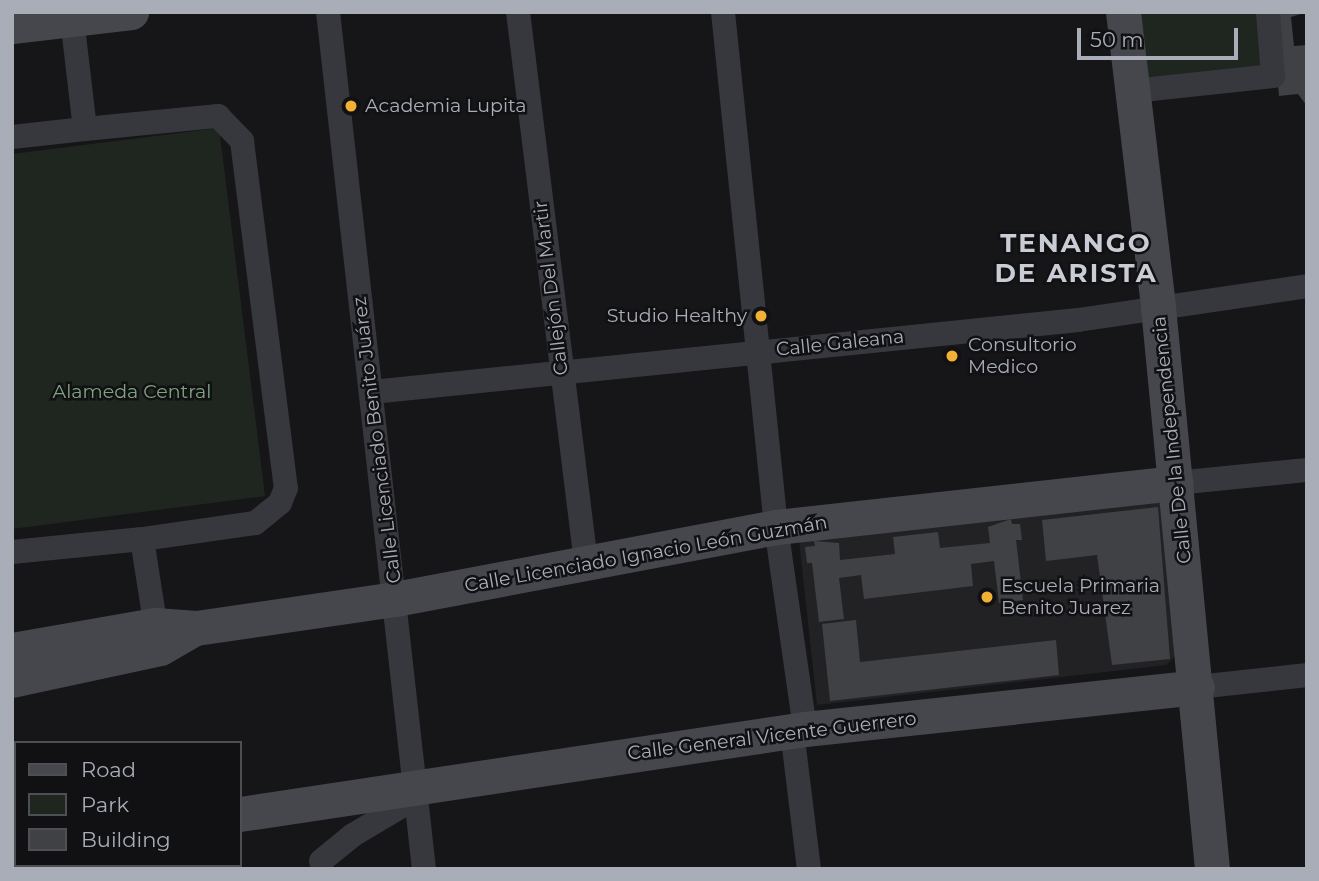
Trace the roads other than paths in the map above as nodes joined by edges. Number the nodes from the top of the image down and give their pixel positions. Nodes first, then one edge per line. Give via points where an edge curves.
1 (131, 12) edge
2 (328, 12) edge
3 (518, 12) edge
4 (723, 12) edge
5 (1123, 12) edge
6 (1268, 12) edge
7 (72, 19) junction
8 (12, 26) edge
9 (1133, 91) junction
10 (85, 129) junction
11 (12, 137) edge
12 (1307, 286) edge
13 (1158, 307) junction
14 (757, 351) junction
15 (561, 370) junction
16 (372, 392) junction
17 (1307, 470) edge
18 (1176, 483) junction
19 (776, 527) junction
20 (142, 538) junction
21 (12, 552) edge
22 (586, 564) junction
23 (395, 598) junction
24 (157, 636) junction
25 (12, 650) edge
26 (1307, 675) edge
27 (12, 680) edge
28 (1197, 687) junction
29 (799, 730) junction
30 (416, 791) junction
31 (242, 814) edge
32 (321, 861) dead end
33 (424, 869) edge
34 (809, 869) edge
35 (1212, 869) edge

1 - 7 street
2 - 16 street, Calle Licenciado Benito Juárez
3 - 15 street, Callejón Del Martir
4 - 14 street
5 - 9 street, Calle De la Independencia
6 - 9 street via 1273,76
7 - 8 street
7 - 10 street
9 - 13 street, Calle De la Independencia
10 - 11 street
10 - 20 street via 218,116 242,141 286,488 280,503 255,523
12 - 13 street, Calle Galeana
13 - 14 street, Calle Galeana via 1078,320
13 - 18 street, Calle De la Independencia
14 - 15 street, Calle Galeana
14 - 19 street
15 - 16 street, Calle Galeana
15 - 22 street, Callejón Del Martir
16 - 23 street, Calle Licenciado Benito Juárez
17 - 18 street, Calle Licenciado Ignacio León Guzmán
18 - 19 street, Calle Licenciado Ignacio León Guzmán
18 - 28 street, Calle De la Independencia
19 - 22 street, Calle Licenciado Ignacio León Guzmán
19 - 29 street
20 - 21 street
20 - 24 street
22 - 23 street, Calle Licenciado Ignacio León Guzmán
23 - 24 street, Calle Licenciado Ignacio León Guzmán
23 - 30 street, Calle Licenciado Benito Juárez
24 - 25 street, Calle Licenciado Ignacio León Guzmán
24 - 27 street, Calle Licenciado Ignacio León Guzmán
26 - 28 street, Calle General Vicente Guerrero
28 - 29 street, Calle General Vicente Guerrero
28 - 35 street, Calle De la Independencia
29 - 30 street, Calle General Vicente Guerrero
29 - 34 street
30 - 31 street, Calle General Vicente Guerrero
30 - 32 street
30 - 33 street, Calle Licenciado Benito Juárez

